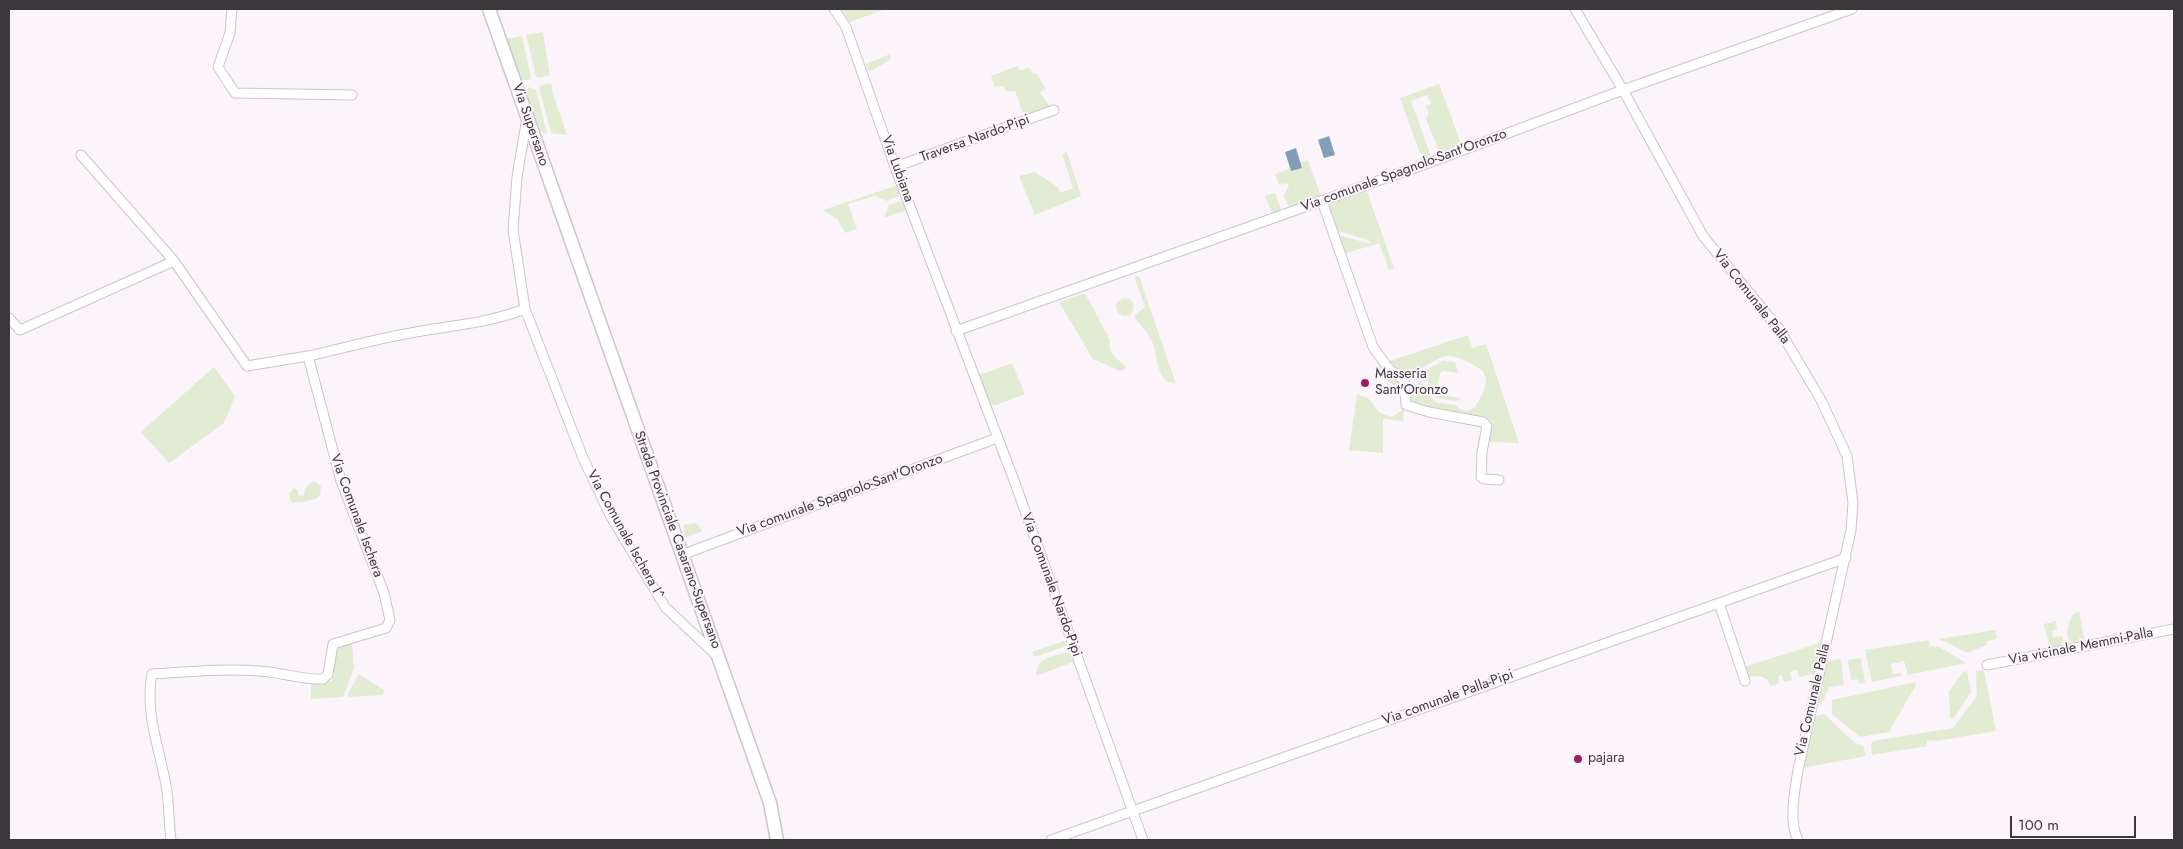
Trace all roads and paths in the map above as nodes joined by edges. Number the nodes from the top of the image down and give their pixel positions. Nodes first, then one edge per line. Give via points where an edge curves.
1 (232, 9) edge
2 (490, 9) edge
3 (834, 9) edge
4 (1575, 9) edge
5 (1852, 9) edge
6 (1623, 90) junction
7 (352, 95) dead end
8 (1054, 110) dead end
9 (527, 117) junction
10 (81, 155) dead end
11 (895, 167) junction
12 (1322, 201) junction
13 (570, 241) joint
14 (174, 261) junction
15 (525, 309) junction
16 (9, 318) edge
17 (956, 331) junction
18 (308, 356) junction
19 (997, 438) junction
20 (1499, 480) dead end
21 (684, 554) junction
22 (1846, 558) junction
23 (1720, 603) junction
24 (2174, 629) edge
25 (719, 658) junction
26 (1987, 665) dead end
27 (1745, 681) dead end
28 (1132, 810) junction
29 (171, 840) edge
30 (777, 840) edge
31 (1052, 840) edge
32 (1143, 840) edge
33 (1798, 840) edge

1 - 7 street via 230,33 218,67 235,93
2 - 9 main road, Via Supersano
3 - 11 street, Via Lubiana via 846,26
4 - 6 street, Via Comunale Palla
5 - 6 street, Via comunale Spagnolo-Sant'Oronzo
6 - 12 street, Via comunale Spagnolo-Sant'Oronzo
6 - 22 street, Via Comunale Palla via 1703,236 1779,329 1821,400 1847,456 1853,503
8 - 11 street, Traversa Nardo-Pipi
9 - 13 main road, Via Supersano
9 - 15 street via 517,177 513,230
10 - 14 street
11 - 17 street, Via Lubiana
12 - 17 street, Via comunale Spagnolo-Sant'Oronzo
12 - 20 street via 1374,347 1389,369 1404,380 1406,405 1483,422 1487,426 1481,477
13 - 21 main road, Strada Provinciale Casarano-Supersano
14 - 16 street via 20,330
14 - 18 street via 247,366
15 - 18 street via 503,318 417,332
15 - 25 street, Via Comunale Ischera I^ via 583,458 610,515 665,607
17 - 19 street, Via Comunale Nardo-Pipi
18 - 29 street, Via Comunale Ischera via 341,481 384,593 390,620 386,628 333,644 328,674 323,679 237,669 152,674 149,689 152,716 167,790
19 - 21 street, Via comunale Spagnolo-Sant'Oronzo
19 - 28 street, Via Comunale Nardo-Pipi
21 - 25 main road, Strada Provinciale Casarano-Supersano
22 - 23 street, Via comunale Palla-Pipi
22 - 33 street, Via Comunale Palla via 1798,770 1793,809
23 - 27 street
23 - 28 street, Via comunale Palla-Pipi
24 - 26 street, Via vicinale Memmi-Palla
25 - 30 main road, Strada Provinciale Casarano-Supersano via 770,803
28 - 31 street, Via comunale Palla-Pipi
28 - 32 street, Via Comunale Nardo-Pipi

